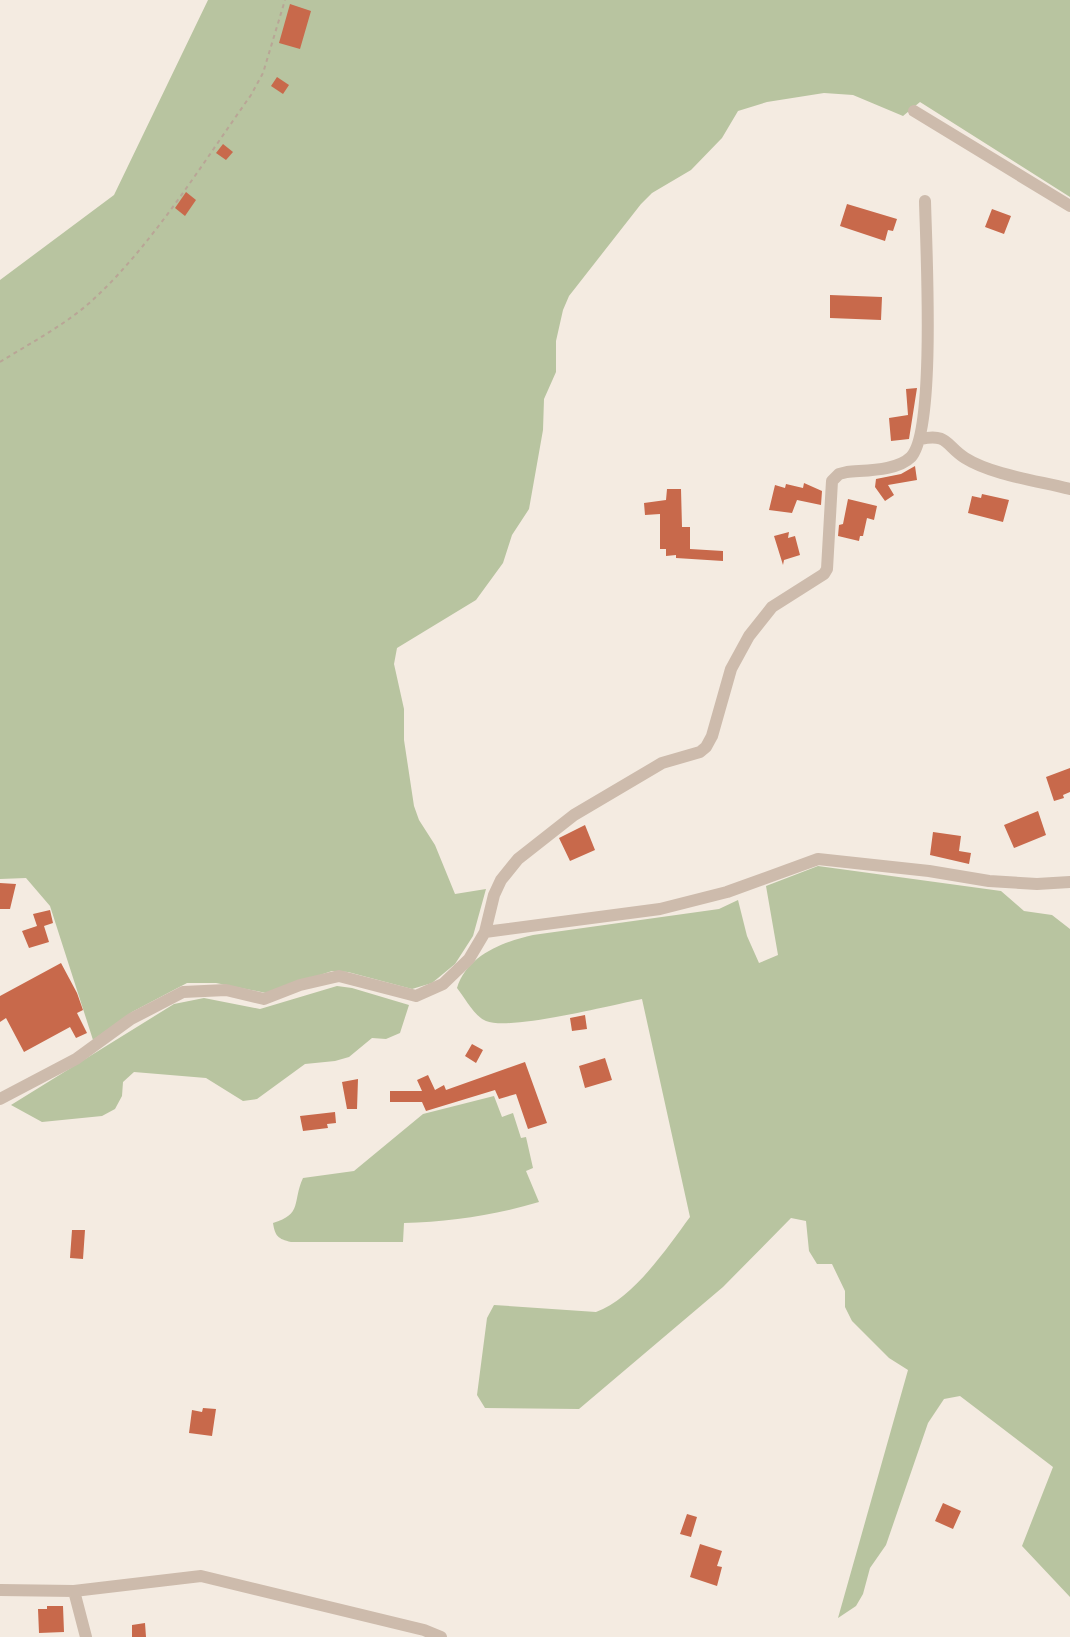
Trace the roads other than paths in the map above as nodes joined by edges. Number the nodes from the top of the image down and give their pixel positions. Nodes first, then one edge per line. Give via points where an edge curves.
1 (914, 111) dead end
2 (925, 201) dead end
3 (1070, 206) edge
4 (921, 439) junction
5 (1070, 489) edge
6 (1070, 882) edge
7 (485, 932) junction
8 (0, 1099) edge
9 (0, 1590) edge
10 (74, 1591) junction
11 (86, 1637) edge
12 (441, 1637) edge

1 - 3 street
2 - 4 street via 927,360
4 - 5 street via 936,436 984,467
4 - 7 street via 911,457 896,465 839,474 832,481 827,569 772,607 749,636 731,669 706,747 662,763 550,831 501,880
6 - 7 street via 989,881 818,859 727,892 660,909
7 - 8 street via 469,959 443,984 416,996 339,976 264,999 226,990 183,992
9 - 10 street
10 - 11 street
10 - 12 street via 201,1576

